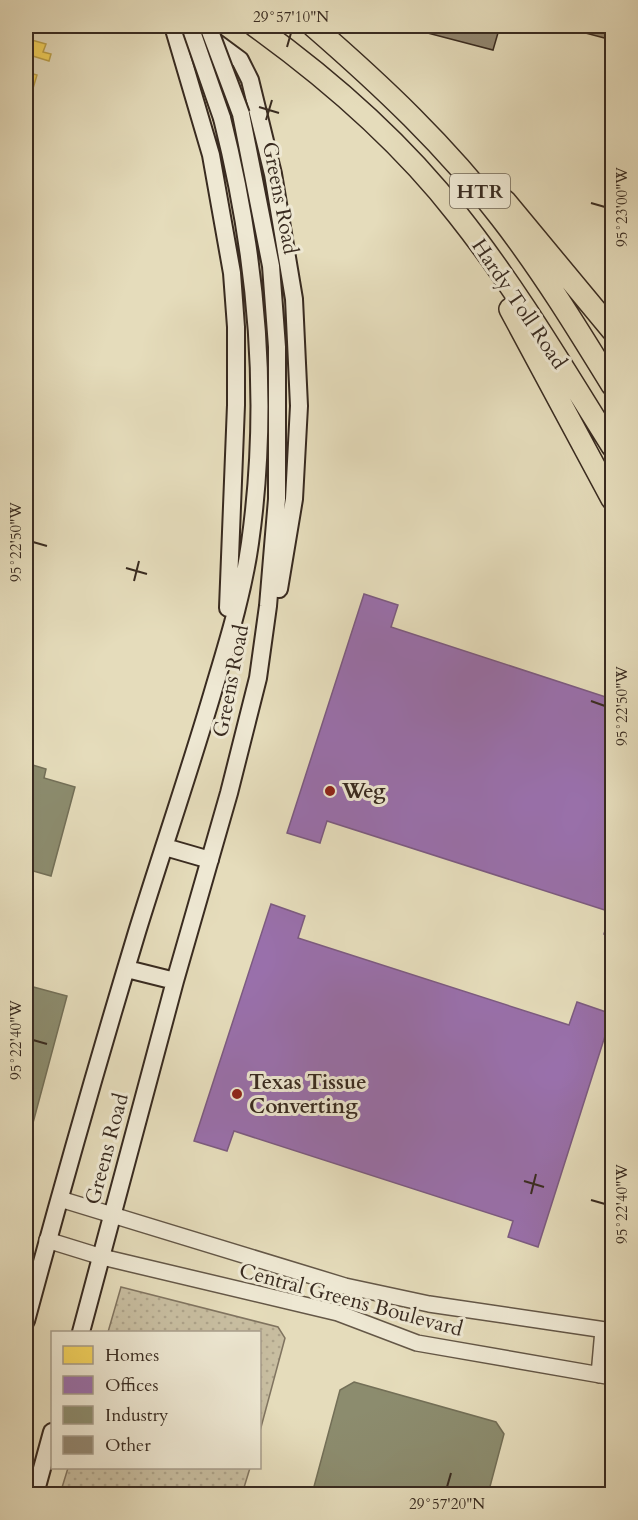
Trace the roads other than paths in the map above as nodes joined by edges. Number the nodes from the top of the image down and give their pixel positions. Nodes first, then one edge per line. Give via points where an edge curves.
1 (173, 26) edge
2 (192, 26) edge
3 (208, 26) edge
4 (255, 26) edge
5 (313, 26) edge
6 (250, 80) junction
7 (195, 96) junction
8 (403, 107) junction
9 (458, 214) junction
10 (612, 330) edge
11 (612, 385) edge
12 (612, 446) edge
13 (612, 499) edge
14 (226, 646) junction
15 (258, 678) junction
16 (165, 847) junction
17 (210, 860) junction
18 (127, 969) junction
19 (175, 981) junction
20 (60, 1199) junction
21 (113, 1215) junction
22 (47, 1240) junction
23 (102, 1257) junction
24 (345, 1286) junction
25 (338, 1313) junction
26 (26, 1321) edge
27 (608, 1330) edge
28 (81, 1331) edge
29 (606, 1376) edge
30 (51, 1436) edge
31 (35, 1494) edge

1 - 7 main road
2 - 6 main road via 240,60
2 - 14 main road, Greens Road, bridge via 233,160 252,269 261,402 249,545
3 - 15 main road, Greens Road, bridge via 241,114 271,266 277,347 277,499
4 - 9 highway, Hardy Toll Road / HTR via 358,108
5 - 8 highway, Hardy Toll Road / HTR
6 - 7 main road via 235,73 202,83
6 - 15 main road via 273,174 294,299 299,406 294,499 277,604
7 - 14 main road via 211,155 226,239 236,327
8 - 10 highway via 476,168
8 - 11 highway, Hardy Toll Road / HTR via 502,219 543,275
9 - 12 highway, Hardy Toll Road / HTR via 525,307
9 - 13 highway
14 - 16 main road, Greens Road
15 - 17 main road, Greens Road
16 - 17 main road
16 - 18 main road, Greens Road
17 - 19 main road, Greens Road
18 - 19 main road
18 - 20 main road, Greens Road
19 - 21 main road, Greens Road
20 - 21 street, Central Greens Boulevard
20 - 22 main road, Greens Road
21 - 23 main road, Greens Road
21 - 24 street, Central Greens Boulevard
22 - 23 street, Central Greens Boulevard
22 - 26 main road, Greens Road
23 - 25 street, Central Greens Boulevard
23 - 28 main road, Greens Road
24 - 25 street
24 - 27 street, Central Greens Boulevard via 429,1304
25 - 29 street, Central Greens Boulevard via 417,1343
27 - 29 street
30 - 31 main road

